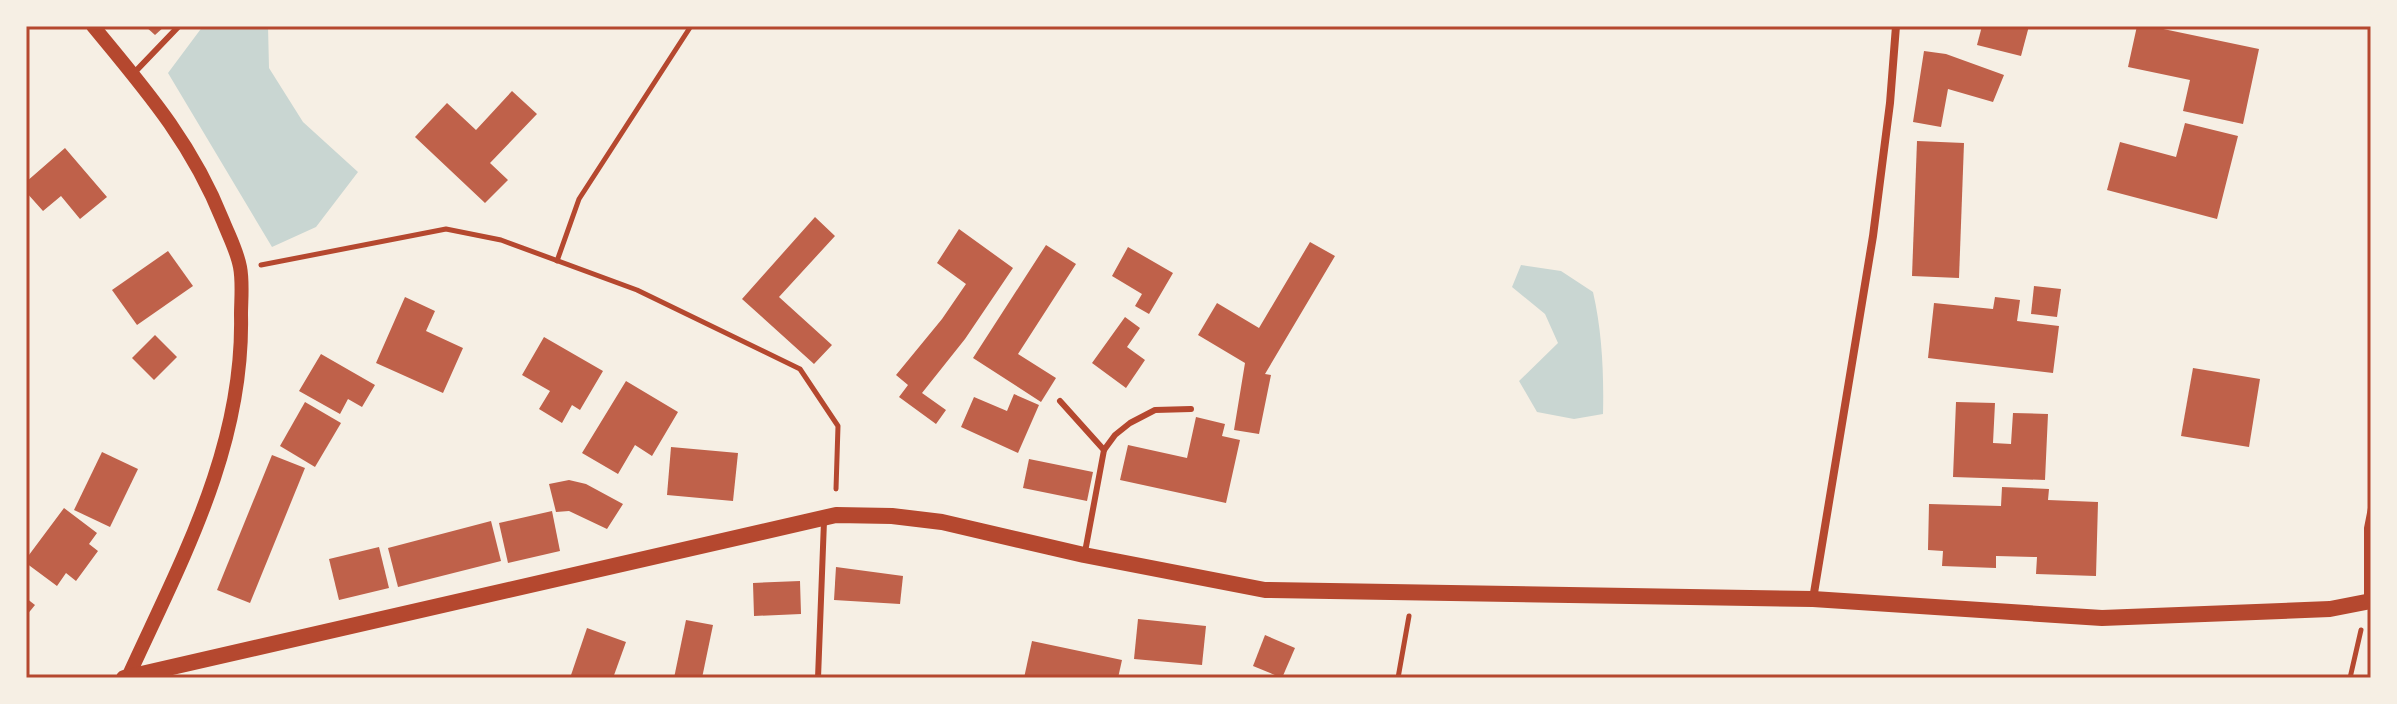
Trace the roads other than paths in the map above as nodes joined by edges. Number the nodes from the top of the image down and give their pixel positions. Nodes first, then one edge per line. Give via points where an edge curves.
1 (93, 26) edge
2 (179, 26) edge
3 (1896, 26) edge
4 (133, 74) junction
5 (1060, 401) dead end
6 (1191, 409) dead end
7 (1104, 450) junction
8 (2371, 508) edge
9 (830, 516) junction
10 (1084, 555) junction
11 (1813, 599) junction
12 (2369, 602) edge
13 (126, 677) edge
14 (818, 678) edge

1 - 4 street
2 - 4 lane
3 - 11 street via 1873,236
4 - 13 street via 184,142 215,201 241,269 242,356 223,454 199,523
5 - 7 lane
6 - 7 lane via 1155,410 1130,423
7 - 10 lane
8 - 12 lane
9 - 10 main road via 942,522
9 - 13 main road
9 - 14 lane
10 - 11 main road via 1265,590
11 - 12 main road via 2102,618 2330,609

